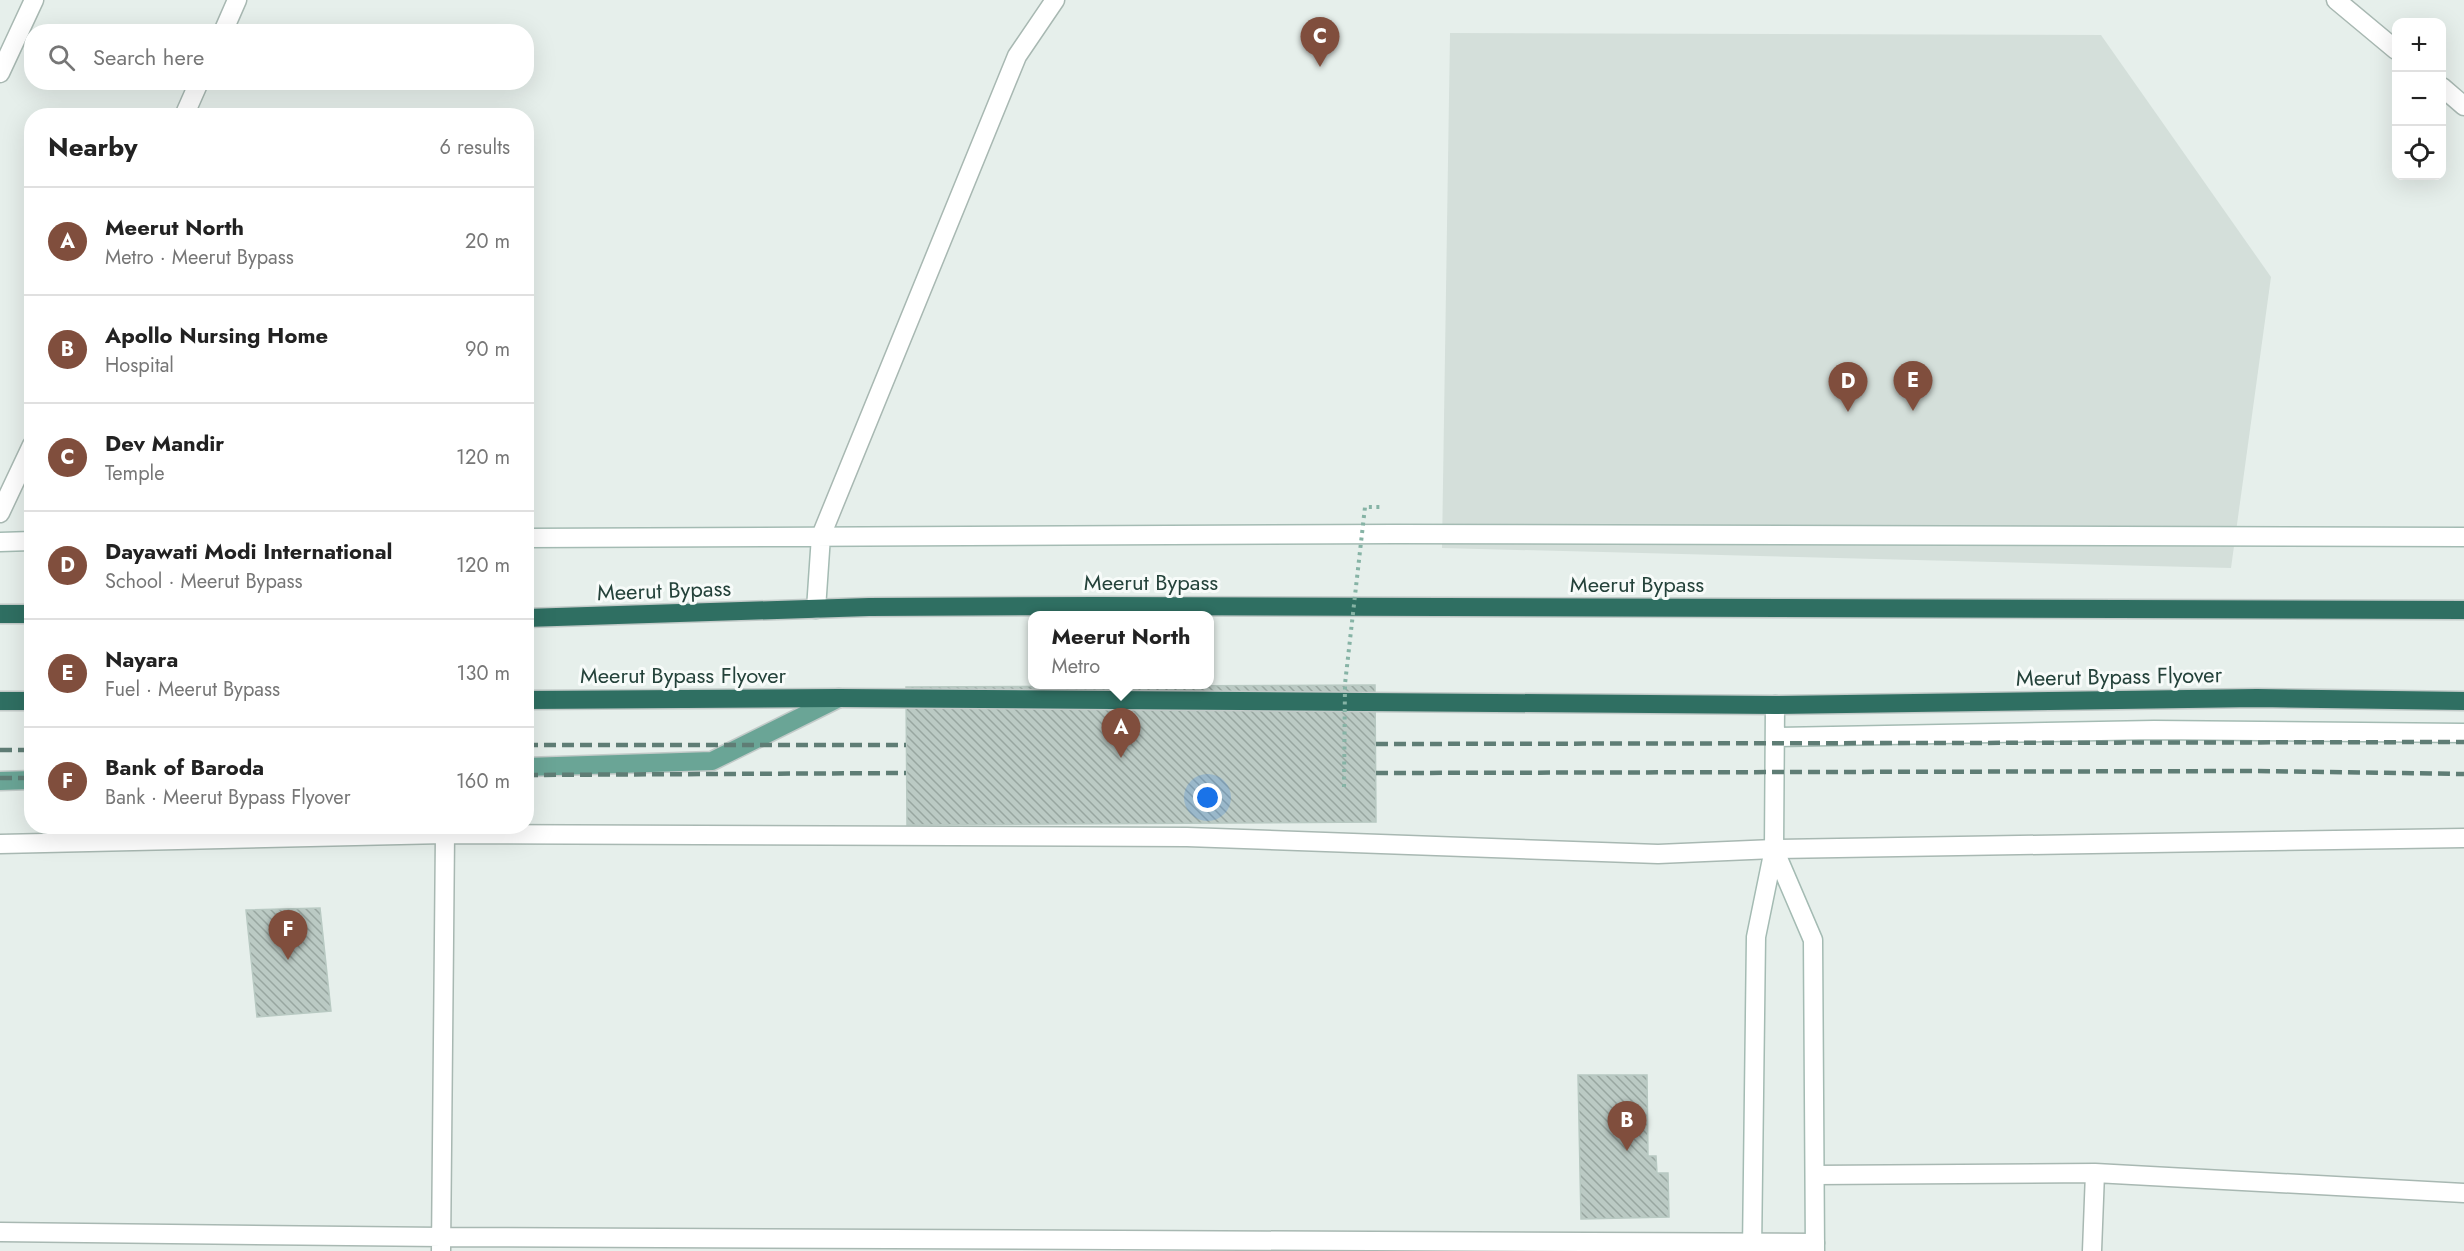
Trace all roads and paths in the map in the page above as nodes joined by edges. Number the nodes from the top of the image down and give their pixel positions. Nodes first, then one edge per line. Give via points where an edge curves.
1 (34, 0) edge
2 (237, 0) edge
3 (1055, 0) edge
4 (2336, 0) edge
5 (226, 24) edge
6 (2392, 46) edge
7 (0, 73) edge
8 (195, 90) edge
9 (2446, 90) edge
10 (2464, 105) edge
11 (188, 108) edge
12 (24, 462) edge
13 (1380, 507) dead end
14 (0, 513) edge
15 (821, 537) junction
16 (2464, 537) edge
17 (534, 538) edge
18 (24, 541) edge
19 (0, 542) edge
20 (816, 609) junction
21 (2464, 610) edge
22 (0, 614) edge
23 (24, 614) edge
24 (534, 618) edge
25 (839, 698) junction
26 (0, 700) edge
27 (534, 700) edge
28 (2464, 700) edge
29 (24, 701) edge
30 (1775, 705) junction
31 (2464, 733) edge
32 (1775, 737) junction
33 (534, 767) edge
34 (24, 780) edge
35 (0, 781) edge
36 (1344, 787) dead end
37 (445, 834) junction
38 (2464, 838) edge
39 (0, 844) edge
40 (1774, 849) junction
41 (2095, 1173) junction
42 (1815, 1175) junction
43 (2464, 1192) edge
44 (0, 1232) edge
45 (144, 1242) edge
46 (441, 1244) edge
47 (1394, 1246) edge
48 (1752, 1247) edge
49 (1815, 1247) edge
50 (2092, 1251) edge

1 - 7 street
2 - 5 street
3 - 15 street via 1017,56
4 - 6 street
8 - 11 street
9 - 10 street
12 - 14 street
13 - 36 path, bridge via 1365,507 1345,684
15 - 16 street
15 - 17 street
15 - 20 street
18 - 19 street
20 - 21 highway, Meerut Bypass via 1098,606
20 - 24 highway, Meerut Bypass
22 - 23 highway
25 - 27 highway, Meerut Bypass Flyover
25 - 30 highway
25 - 33 main road via 712,761
26 - 29 highway
28 - 30 highway, Meerut Bypass Flyover via 2257,698
30 - 32 street
31 - 32 street via 2154,730
32 - 40 street
34 - 35 main road
37 - 39 street
37 - 40 street via 1187,837 1658,854
37 - 46 street
38 - 40 street
40 - 42 street via 1813,940
40 - 48 street via 1756,937
41 - 42 street
41 - 43 street
41 - 50 street
42 - 49 street
44 - 45 street
45 - 46 street
46 - 47 street
47 - 48 street
48 - 49 street

